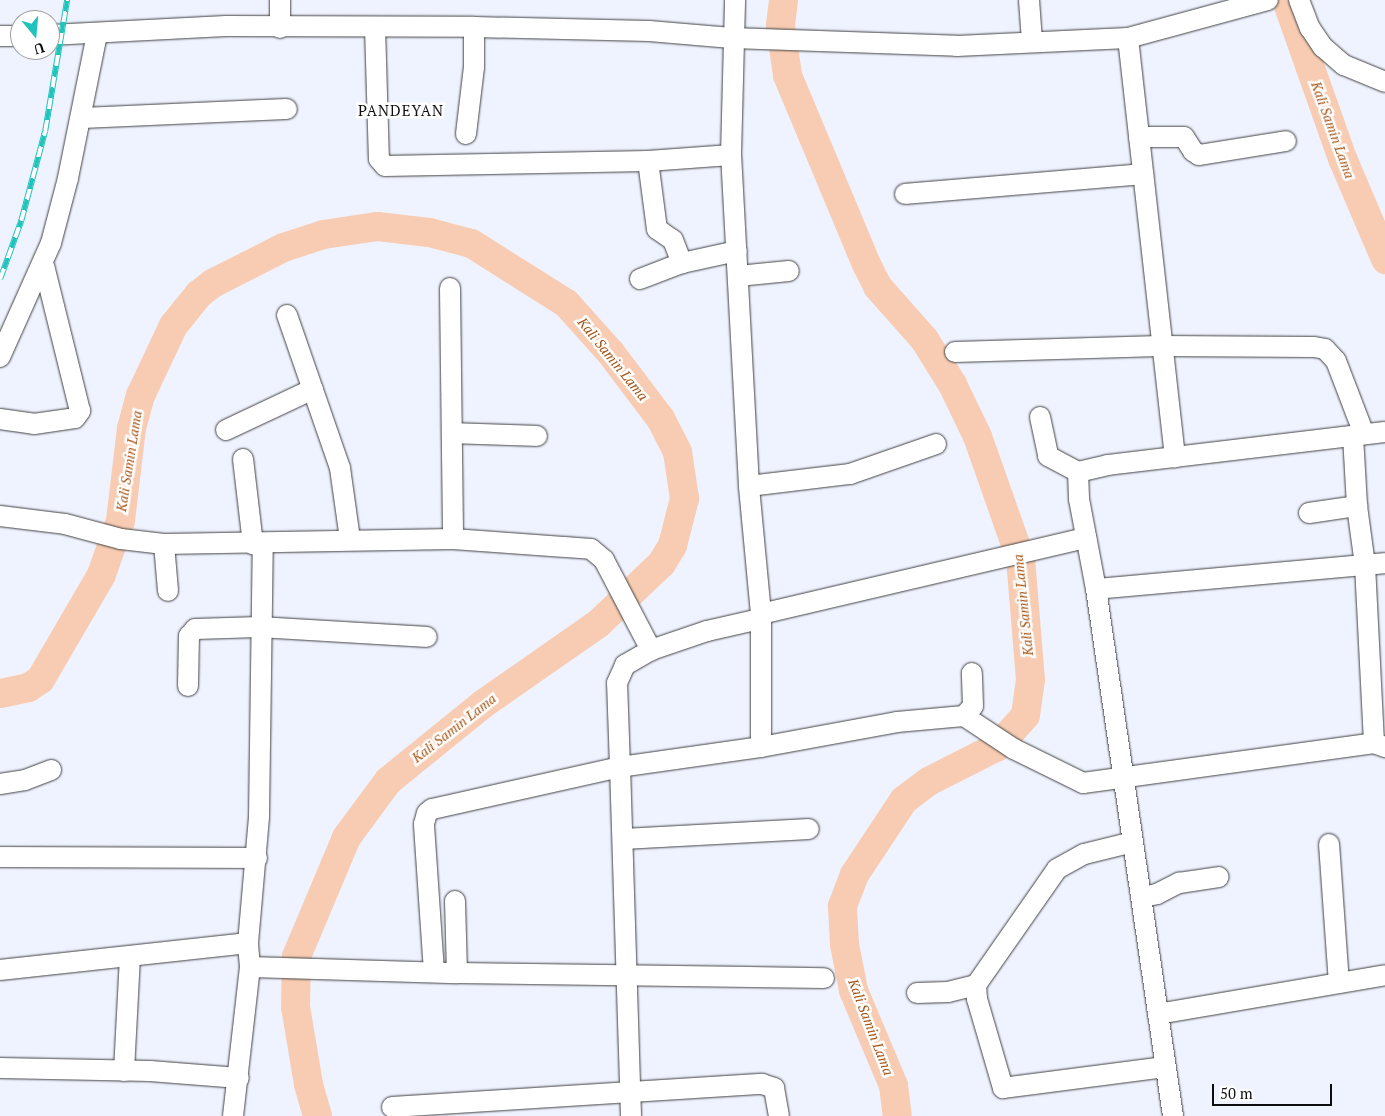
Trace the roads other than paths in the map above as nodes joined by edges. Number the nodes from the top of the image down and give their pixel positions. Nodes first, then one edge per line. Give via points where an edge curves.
1 (280, 0) edge
2 (735, 0) edge
3 (1029, 0) edge
4 (1268, 0) edge
5 (1300, 0) edge
6 (375, 27) junction
7 (474, 27) junction
8 (280, 28) junction
9 (97, 34) junction
10 (60, 35) edge
11 (732, 38) junction
12 (1128, 38) junction
13 (1032, 41) junction
14 (1385, 82) edge
15 (287, 109) dead end
16 (81, 118) junction
17 (466, 134) dead end
18 (1139, 137) junction
19 (1286, 141) dead end
20 (731, 155) junction
21 (648, 161) junction
22 (1143, 174) junction
23 (905, 194) dead end
24 (737, 251) junction
25 (682, 263) junction
26 (44, 266) junction
27 (789, 270) dead end
28 (738, 276) junction
29 (640, 279) dead end
30 (450, 288) dead end
31 (287, 315) dead end
32 (7, 328) edge
33 (1160, 346) junction
34 (955, 352) dead end
35 (0, 357) edge
36 (313, 389) junction
37 (1040, 416) dead end
38 (0, 419) edge
39 (226, 430) dead end
40 (1385, 432) edge
41 (452, 433) junction
42 (1359, 435) junction
43 (537, 436) dead end
44 (936, 444) dead end
45 (1174, 458) junction
46 (243, 459) dead end
47 (1078, 472) junction
48 (749, 486) junction
49 (1358, 506) junction
50 (1309, 513) dead end
51 (0, 516) edge
52 (1086, 538) junction
53 (453, 539) junction
54 (350, 540) junction
55 (164, 544) junction
56 (258, 544) junction
57 (1385, 563) edge
58 (1365, 565) junction
59 (1096, 589) junction
60 (168, 591) dead end
61 (760, 617) junction
62 (260, 627) junction
63 (427, 638) dead end
64 (651, 650) junction
65 (972, 673) dead end
66 (188, 686) dead end
67 (1379, 703) edge
68 (964, 716) junction
69 (1380, 745) edge
70 (761, 747) junction
71 (620, 767) junction
72 (51, 770) dead end
73 (1122, 778) junction
74 (0, 784) edge
75 (809, 829) dead end
76 (624, 838) junction
77 (1133, 842) junction
78 (1329, 844) dead end
79 (0, 857) edge
80 (257, 858) junction
81 (1219, 877) dead end
82 (1142, 897) junction
83 (455, 901) dead end
84 (248, 943) junction
85 (130, 958) junction
86 (250, 966) junction
87 (0, 970) edge
88 (434, 972) junction
89 (457, 973) junction
90 (627, 974) junction
91 (1385, 975) edge
92 (824, 978) dead end
93 (1340, 982) junction
94 (976, 985) junction
95 (917, 993) dead end
96 (1158, 1014) junction
97 (1165, 1067) junction
98 (0, 1068) edge
99 (124, 1071) junction
100 (239, 1078) junction
101 (631, 1092) junction
102 (392, 1107) dead end
103 (233, 1116) edge
104 (631, 1116) edge
105 (779, 1116) edge
106 (1173, 1116) edge

1 - 8 street
2 - 11 street
3 - 13 street
4 - 12 street
5 - 14 street via 1310,28 1323,47 1344,65
6 - 7 street
6 - 8 street
6 - 21 street via 379,159 385,166
7 - 11 street via 649,31
7 - 17 street via 474,67
8 - 9 street via 226,26
9 - 10 street
9 - 16 street
11 - 13 street via 957,46
11 - 20 street
12 - 13 street
12 - 18 street
15 - 16 street
16 - 26 street
18 - 19 street via 1184,137 1192,151 1199,155
18 - 22 street
20 - 21 street
20 - 24 street
21 - 25 street via 656,229 673,240
22 - 23 street
22 - 33 street
24 - 25 street
24 - 28 street
25 - 29 street
26 - 32 street
26 - 38 street via 80,411 74,418 34,424
27 - 28 street
28 - 48 street
30 - 41 street
31 - 36 street
32 - 35 street
33 - 34 street
33 - 42 street via 1314,346 1325,350 1336,361
33 - 45 street
36 - 39 street
36 - 54 street via 343,479
37 - 47 street via 1048,456
40 - 42 street
41 - 43 street
41 - 53 street
42 - 45 street
42 - 49 street
44 - 48 street via 850,474
45 - 47 street
46 - 56 street
47 - 52 street
48 - 61 street
49 - 50 street
49 - 58 street
51 - 55 street via 65,524 115,538
52 - 59 street
52 - 61 street via 1008,554
53 - 54 street
53 - 64 street via 590,549 602,556
54 - 56 street
55 - 56 street
55 - 60 street
56 - 62 street
57 - 58 street
58 - 59 street
58 - 67 street
59 - 73 street
61 - 64 street
61 - 70 street
62 - 63 street
62 - 66 street via 192,631 189,636
62 - 80 street
64 - 71 street via 625,665 618,677
65 - 68 street via 973,706
67 - 69 street
68 - 70 street via 896,722
68 - 73 street via 1014,749 1072,780 1093,783
69 - 73 street
70 - 71 street
71 - 76 street
71 - 88 street via 432,809 427,813 424,824
72 - 74 street
73 - 77 street
75 - 76 street
76 - 90 street
77 - 82 street
77 - 94 street via 1084,854 1057,869
78 - 93 street
79 - 80 street
80 - 84 street
81 - 82 street via 1179,883
82 - 96 street
83 - 89 street
84 - 85 street
84 - 86 street
85 - 87 street
85 - 99 street
86 - 88 street
86 - 100 street
88 - 89 street
89 - 90 street
90 - 92 street
90 - 101 street
91 - 93 street
93 - 96 street
94 - 95 street via 936,993
94 - 97 street via 977,999 1003,1088
96 - 97 street
97 - 106 street
98 - 99 street
99 - 100 street
100 - 103 street
101 - 102 street
101 - 104 street
101 - 105 street via 762,1084 774,1088

